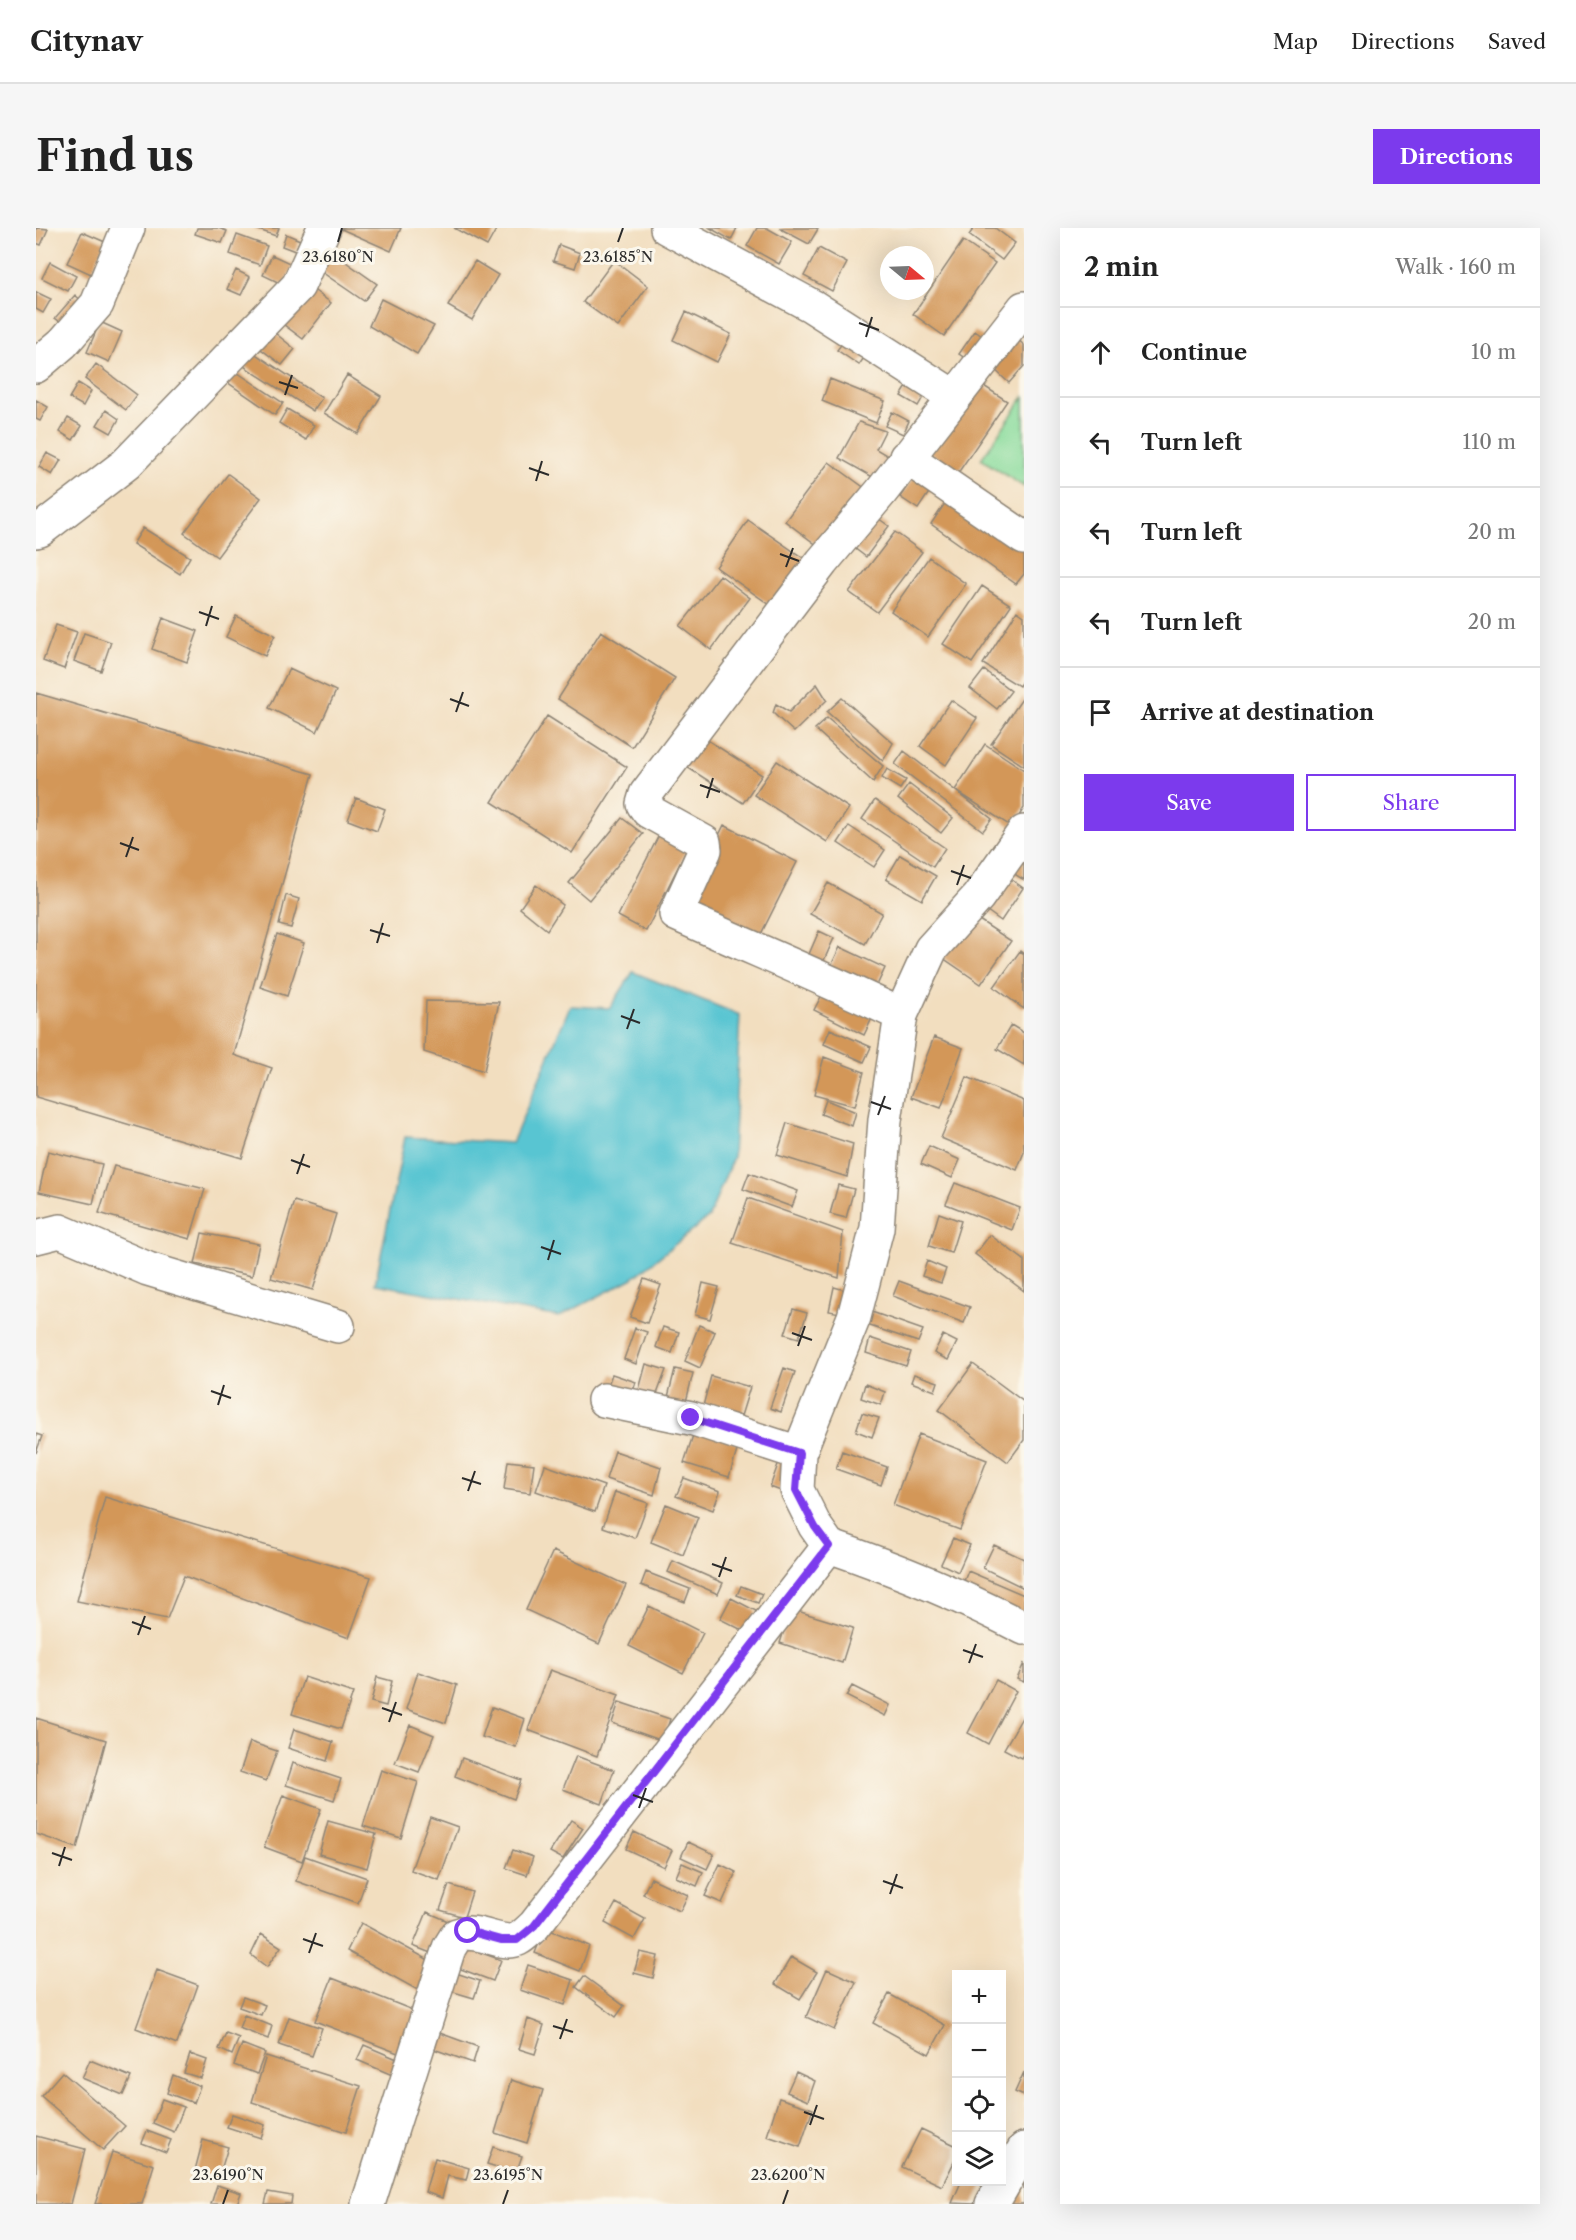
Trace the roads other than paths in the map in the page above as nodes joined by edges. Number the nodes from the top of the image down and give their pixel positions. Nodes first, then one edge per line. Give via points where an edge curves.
1 (128, 228) edge
2 (324, 228) edge
3 (667, 228) edge
4 (1024, 308) edge
5 (36, 366) edge
6 (953, 396) junction
7 (906, 457) junction
8 (36, 531) edge
9 (1024, 538) edge
10 (1024, 832) edge
11 (901, 1015) junction
12 (36, 1237) edge
13 (338, 1326) dead end
14 (604, 1400) dead end
15 (799, 1453) junction
16 (829, 1546) junction
17 (1024, 1628) edge
18 (1024, 2149) edge
19 (368, 2204) edge
20 (992, 2204) edge

1 - 5 street via 97,304 63,343
2 - 8 street via 298,286 283,302 126,464
3 - 6 street via 812,306
4 - 6 street
6 - 7 street
7 - 9 street
7 - 11 street via 645,794 643,804 648,811 704,842 705,850 676,914
10 - 11 street via 978,897 931,949
11 - 15 street via 885,1120 877,1228 854,1317
12 - 13 street via 60,1231 148,1269
14 - 15 street via 691,1418
15 - 16 street via 796,1490
16 - 17 street via 968,1599
16 - 19 street via 534,1926 517,1940 468,1931 456,1935
18 - 20 street

